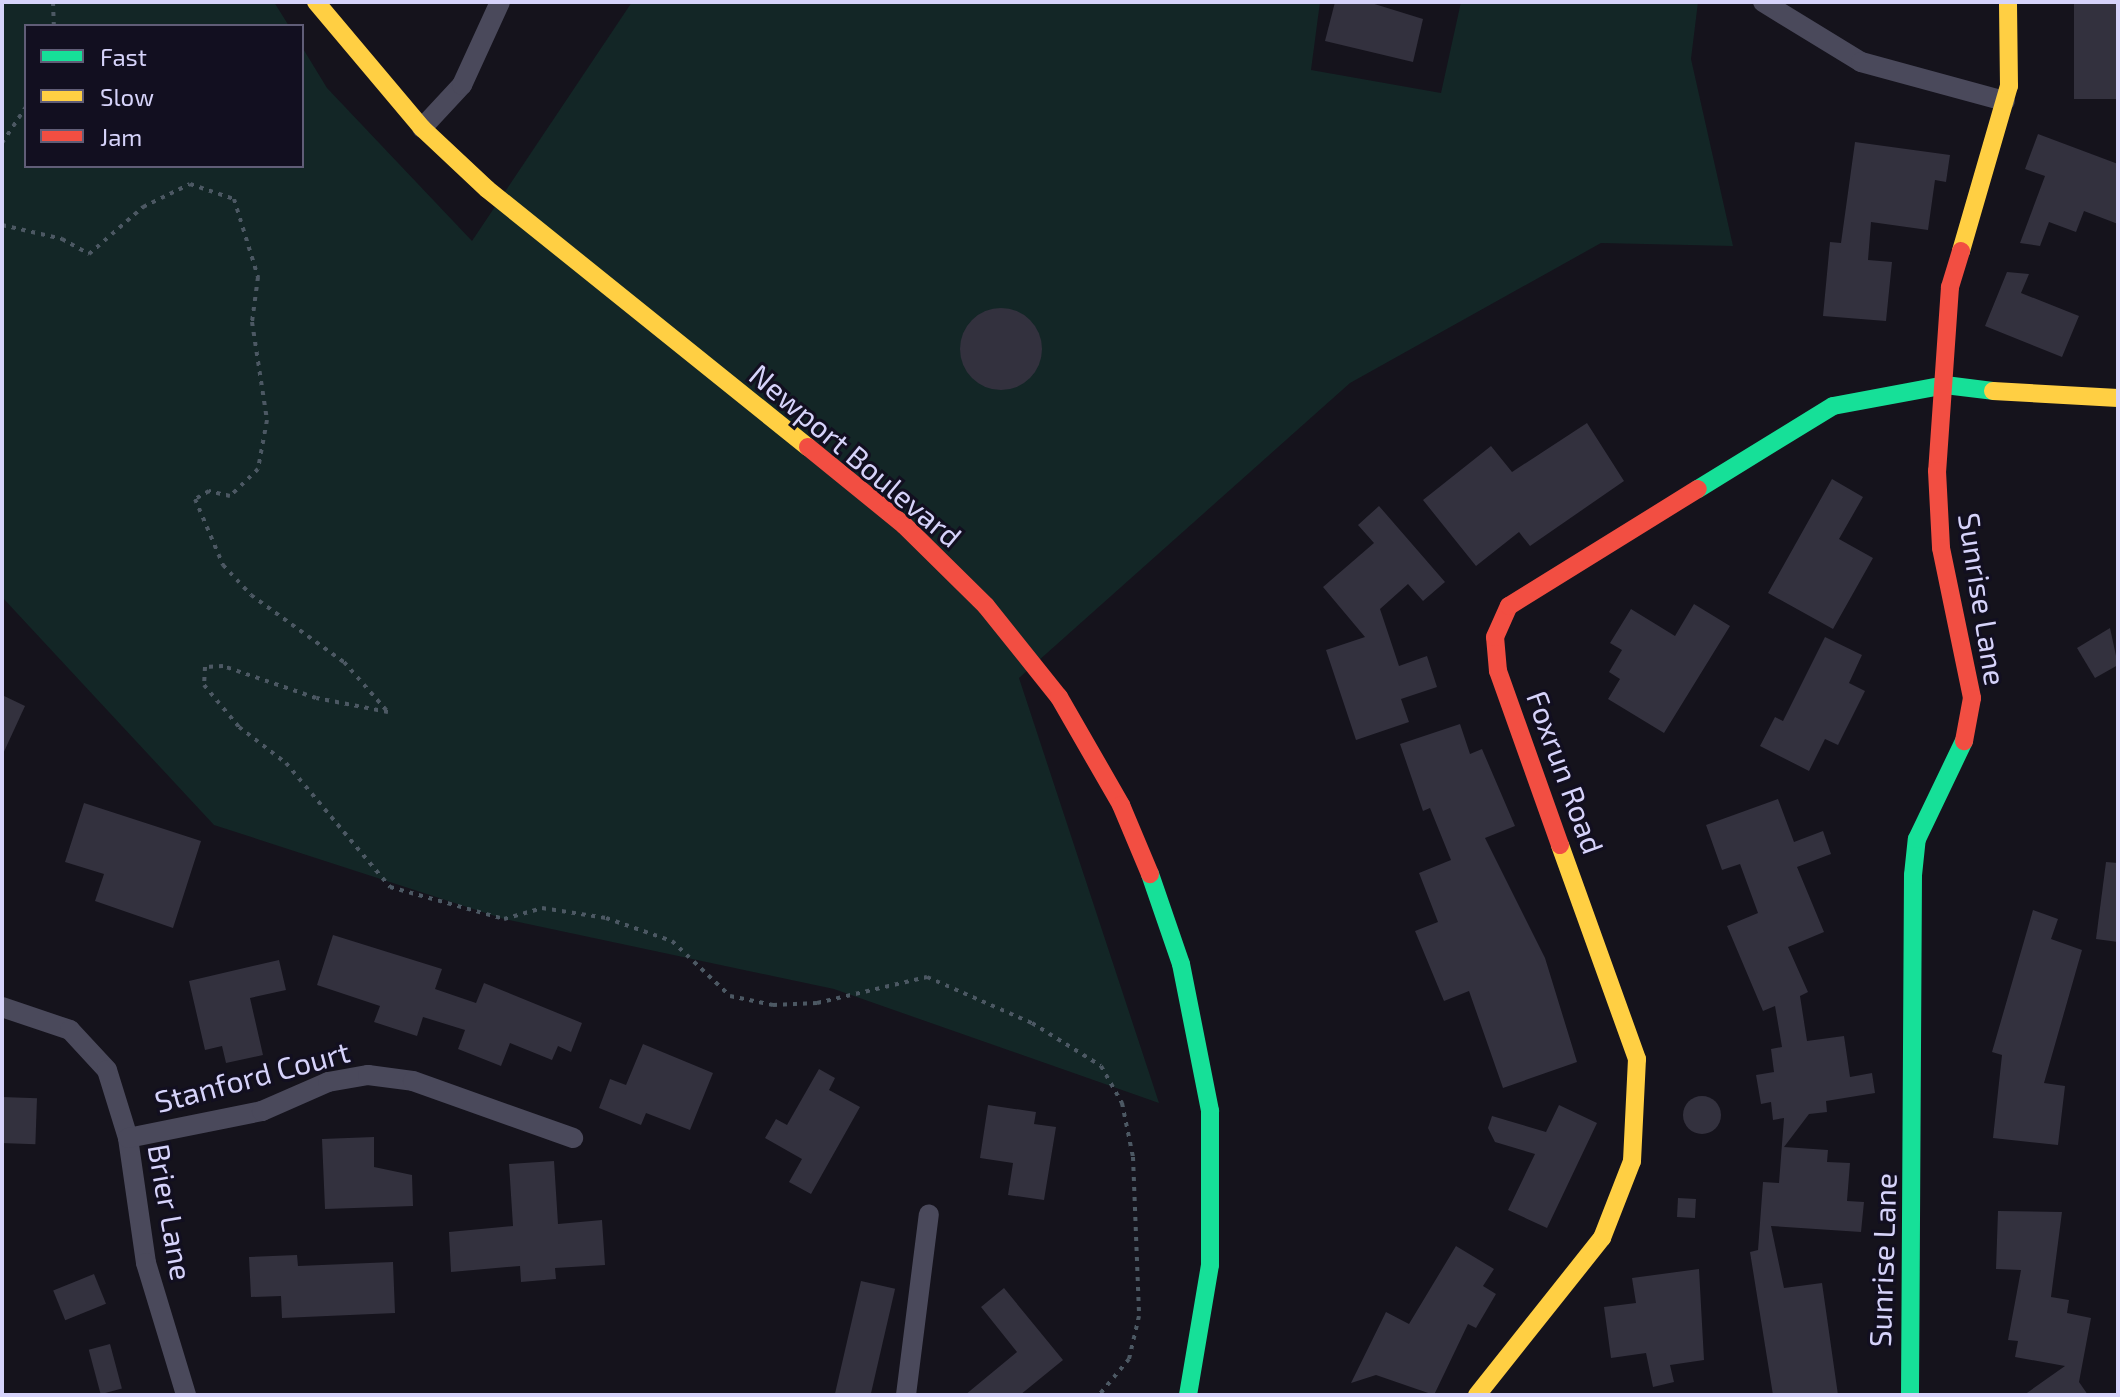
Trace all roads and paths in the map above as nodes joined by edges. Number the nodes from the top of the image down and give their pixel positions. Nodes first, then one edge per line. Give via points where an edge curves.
1 (53, 2) edge
2 (316, 2) edge
3 (500, 2) edge
4 (1763, 2) edge
5 (2008, 2) edge
6 (54, 24) edge
7 (2005, 101) junction
8 (24, 110) edge
9 (422, 128) junction
10 (2, 143) edge
11 (2, 225) edge
12 (1945, 385) junction
13 (2118, 398) edge
14 (2, 1007) edge
15 (128, 1138) junction
16 (573, 1138) dead end
17 (929, 1214) dead end
18 (186, 1395) edge
19 (906, 1395) edge
20 (1099, 1395) edge
21 (1188, 1395) edge
22 (1477, 1395) edge
23 (1910, 1395) edge

1 - 6 path
2 - 9 street, Newport Boulevard
3 - 9 street via 462,85
4 - 7 street via 1861,62
5 - 7 street, Sunrise Lane via 2012,66
7 - 12 street, Sunrise Lane via 1958,240
8 - 10 path
9 - 21 street, Newport Boulevard via 583,268 904,525 986,606 1059,697 1121,805 1154,883 1181,964 1210,1111 1210,1265
11 - 20 path via 62,239 89,254 143,207 190,184 234,199 258,277 252,322 267,420 258,469 230,496 209,491 195,499 223,565 251,595 344,662 388,712 331,702 223,666 205,667 204,685 239,727 286,763 390,887 504,919 542,908 606,918 672,941 730,996 773,1005 817,1003 927,977 1032,1023 1101,1066 1122,1103 1133,1157 1139,1316 1129,1359
12 - 13 street, Foxrun Road via 2058,400
12 - 22 street, Foxrun Road via 1833,406 1799,423 1509,606 1495,637 1498,671 1637,1059 1639,1121 1620,1201 1602,1238
12 - 23 street, Sunrise Lane via 1941,548 1972,698 1966,737 1917,839 1913,875
14 - 15 street, Brier Lane via 44,1016 92,1048 118,1094
15 - 16 street, Stanford Court via 262,1111 328,1082 368,1075 413,1081
15 - 18 street, Brier Lane via 146,1263
17 - 19 street

